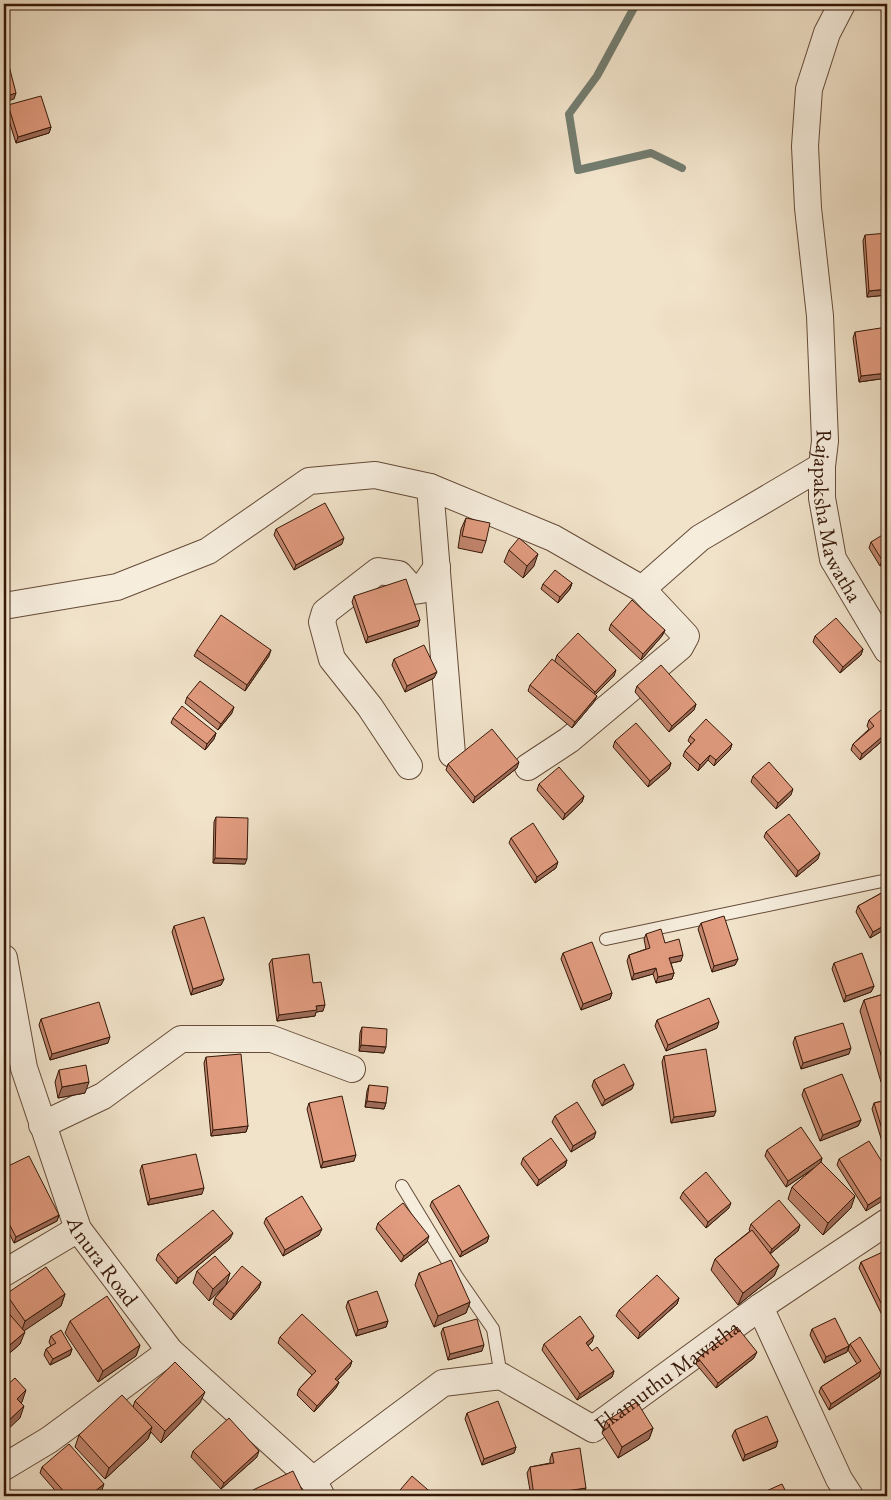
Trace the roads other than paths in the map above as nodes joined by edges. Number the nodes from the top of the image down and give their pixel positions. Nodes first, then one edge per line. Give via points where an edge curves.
1 (842, 4) edge
2 (822, 466) junction
3 (430, 487) junction
4 (437, 566) junction
5 (642, 589) junction
6 (4, 606) edge
7 (885, 643) edge
8 (452, 754) dead end
9 (409, 766) dead end
10 (528, 767) dead end
11 (887, 880) edge
12 (606, 939) dead end
13 (4, 958) edge
14 (352, 1069) dead end
15 (14, 1072) edge
16 (42, 1125) junction
17 (402, 1186) dead end
18 (887, 1222) edge
19 (78, 1229) junction
20 (4, 1273) edge
21 (760, 1307) junction
22 (170, 1351) junction
23 (501, 1376) junction
24 (4, 1467) edge
25 (318, 1488) edge
26 (850, 1496) edge

1 - 2 street, Rajapaksha Mawatha via 827,33 809,89 805,146 820,316 825,441
2 - 5 street via 700,538
2 - 7 street, Rajapaksha Mawatha via 822,498 833,559
3 - 4 street
3 - 5 street via 553,538
3 - 6 street via 375,475 309,481 208,551 117,587
4 - 8 street
4 - 9 street via 421,590 414,591 399,574 378,571 325,612 322,622 332,659 370,707
5 - 10 street via 686,636 680,647 569,740
11 - 12 lane
13 - 15 street, Anura Road
14 - 16 street via 272,1039 181,1038 103,1096
15 - 16 street, Anura Road
16 - 19 street, Anura Road
17 - 23 lane via 493,1329
18 - 21 street, Ekamuthu Mawatha
19 - 20 street
19 - 22 street, Anura Road
21 - 23 street, Ekamuthu Mawatha via 592,1429
21 - 26 street via 839,1479
22 - 24 street via 49,1440
22 - 25 street, Anura Road
23 - 25 street via 443,1383

